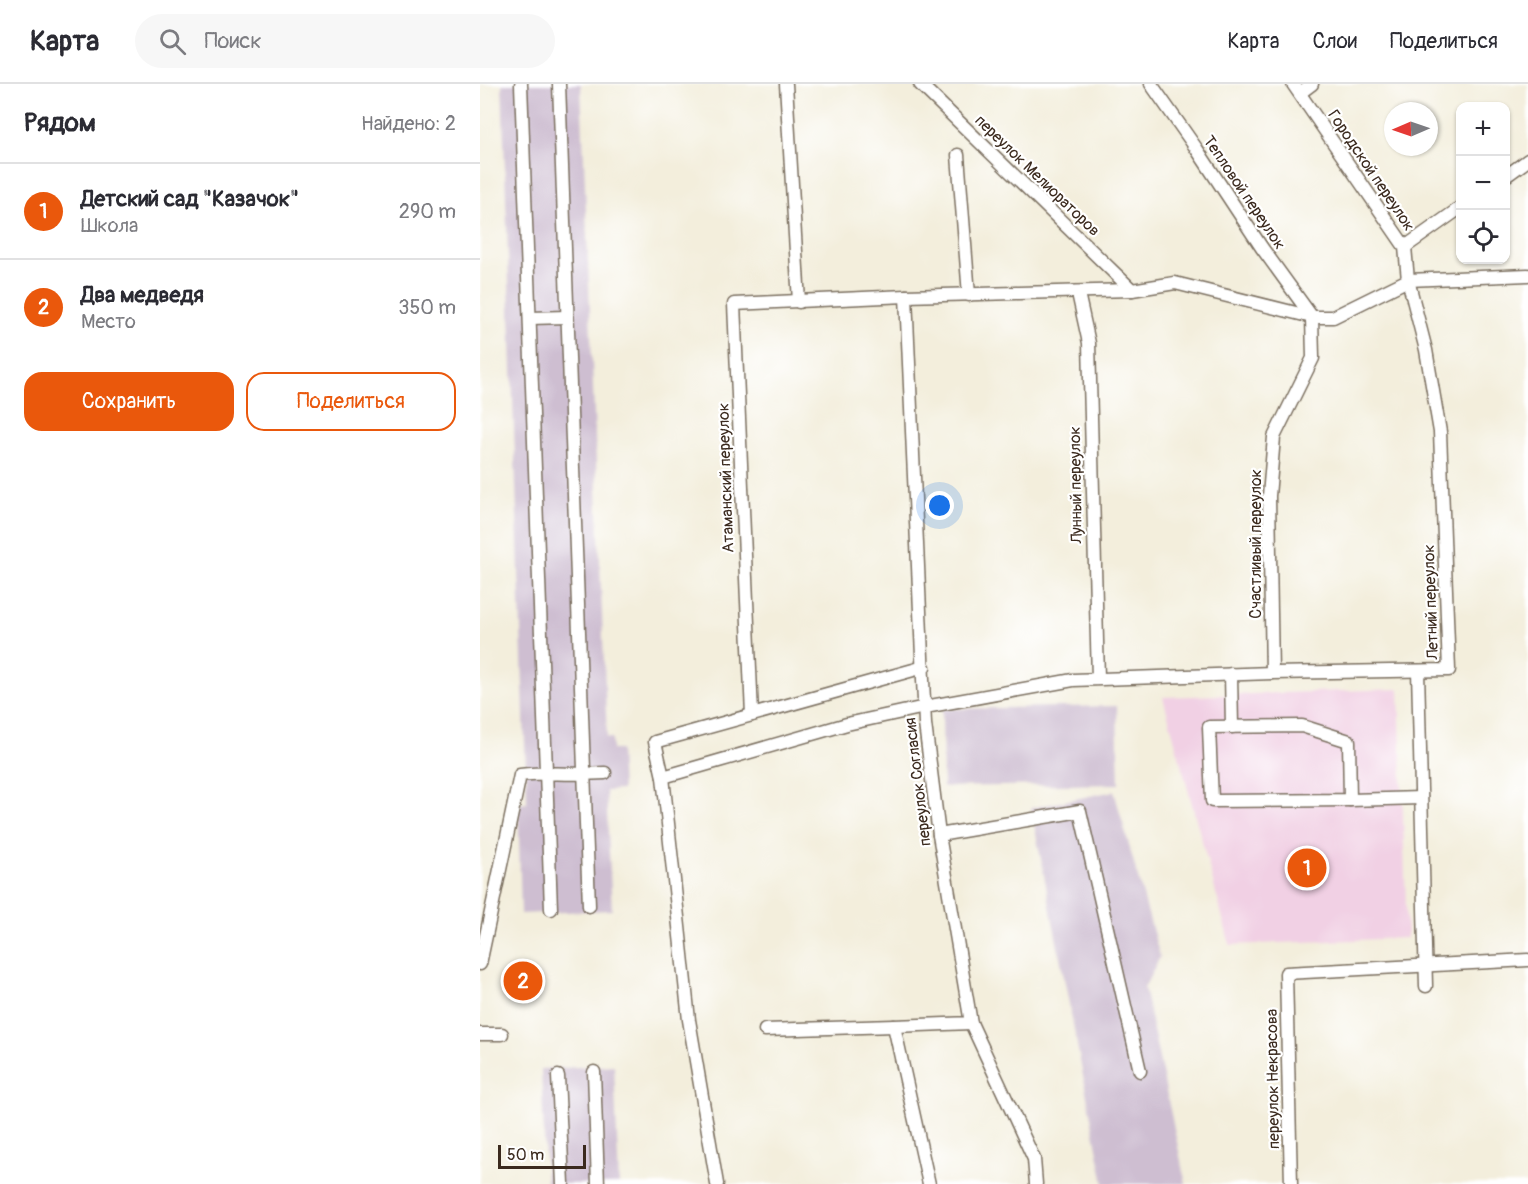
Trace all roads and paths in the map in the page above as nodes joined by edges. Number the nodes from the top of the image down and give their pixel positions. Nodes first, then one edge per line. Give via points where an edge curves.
1 (521, 84) edge
2 (559, 84) edge
3 (786, 84) edge
4 (920, 84) edge
5 (1151, 84) edge
6 (1312, 84) edge
7 (1296, 89) edge
8 (958, 155) dead end
9 (1528, 160) edge
10 (1510, 173) edge
11 (1458, 210) edge
12 (1405, 247) junction
13 (1528, 275) edge
14 (1408, 280) junction
15 (1132, 290) junction
16 (1078, 293) junction
17 (969, 295) junction
18 (906, 296) junction
19 (799, 302) junction
20 (567, 317) junction
21 (1312, 317) junction
22 (530, 318) junction
23 (924, 666) junction
24 (1418, 671) junction
25 (1272, 673) junction
26 (1231, 674) junction
27 (1098, 678) junction
28 (925, 706) junction
29 (752, 715) junction
30 (1232, 726) junction
31 (546, 772) junction
32 (605, 773) dead end
33 (584, 774) junction
34 (663, 777) junction
35 (1421, 798) junction
36 (1350, 800) junction
37 (939, 835) junction
38 (589, 906) dead end
39 (551, 909) dead end
40 (1528, 960) edge
41 (480, 964) edge
42 (1425, 967) junction
43 (1426, 986) dead end
44 (971, 1023) junction
45 (894, 1026) junction
46 (765, 1030) dead end
47 (480, 1034) edge
48 (502, 1034) dead end
49 (1140, 1071) dead end
50 (594, 1072) dead end
51 (558, 1076) dead end
52 (563, 1184) edge
53 (598, 1184) edge
54 (717, 1184) edge
55 (928, 1184) edge
56 (1036, 1184) edge
57 (1291, 1184) edge

1 - 22 street
2 - 20 street
3 - 19 street
4 - 15 street, переулок Мелиораторов
5 - 21 street, Тепловой переулок
6 - 7 street
7 - 12 street, Городской переулок
8 - 17 street
9 - 10 street
11 - 12 street
12 - 14 street, Городской переулок
13 - 14 street
14 - 21 street via 1333,317
14 - 24 street, Летний переулок via 1426,350 1440,432 1449,670
15 - 16 street
15 - 21 street via 1175,283
16 - 17 street
16 - 27 street, Лунный переулок via 1089,343
17 - 18 street
18 - 19 street
18 - 23 street, переулок Согласия
19 - 29 street, Атаманский переулок via 735,304
20 - 22 street
20 - 33 street
21 - 25 street, Счастливый переулок via 1313,358 1274,436 1269,496
22 - 31 street
23 - 28 street, переулок Согласия
23 - 29 street
24 - 25 street
24 - 35 street, Летний переулок
25 - 26 street
26 - 27 street
26 - 30 street
27 - 28 street
28 - 34 street via 847,724
28 - 37 street, переулок Согласия
29 - 34 street via 655,742
30 - 36 street via 1302,726 1349,741
30 - 36 street via 1209,727 1212,801
31 - 33 street
31 - 39 street
31 - 41 street via 519,775
32 - 33 street
33 - 38 street
34 - 54 street via 689,1020
35 - 36 street
35 - 42 street, Летний переулок
37 - 44 street, переулок Согласия
37 - 49 street via 1080,811
40 - 42 street
42 - 43 street, Летний переулок
42 - 57 street, переулок Некрасова via 1286,973
44 - 45 street
44 - 56 street, переулок Согласия via 1034,1159
45 - 46 street
45 - 55 street
47 - 48 street
50 - 53 street
51 - 52 street

